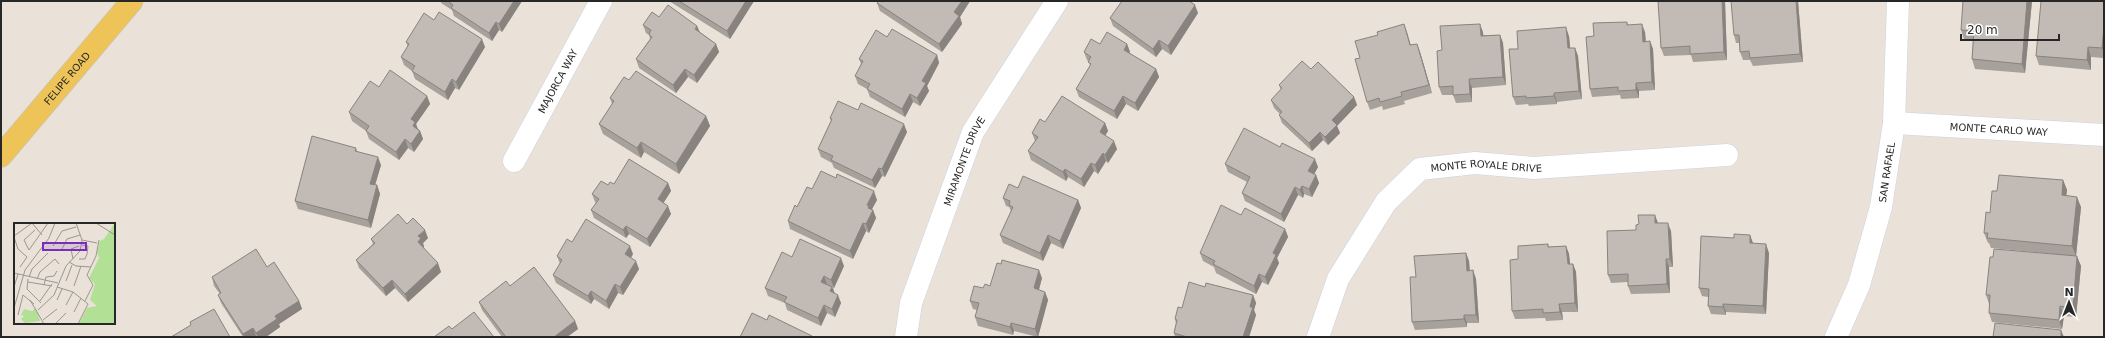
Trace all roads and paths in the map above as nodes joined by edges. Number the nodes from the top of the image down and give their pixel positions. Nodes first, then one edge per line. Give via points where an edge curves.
1 (132, 1) edge
2 (601, 1) edge
3 (1057, 1) edge
4 (1898, 1) edge
5 (1894, 123) junction
6 (2104, 135) edge
7 (1727, 155) dead end
8 (1, 156) edge
9 (514, 161) dead end
10 (906, 337) edge
11 (1318, 337) edge
12 (1836, 337) edge

1 - 8 main road, FELIPE ROAD
2 - 9 street, MAJORCA WAY
3 - 10 street, MIRAMONTE DRIVE via 973,132 911,303
4 - 5 street, SAN RAFAEL
5 - 6 street, MONTE CARLO WAY
5 - 12 street, SAN RAFAEL via 1881,207 1859,285
7 - 11 street, MONTE ROYALE DRIVE via 1534,168 1475,163 1420,169 1386,202 1338,279

